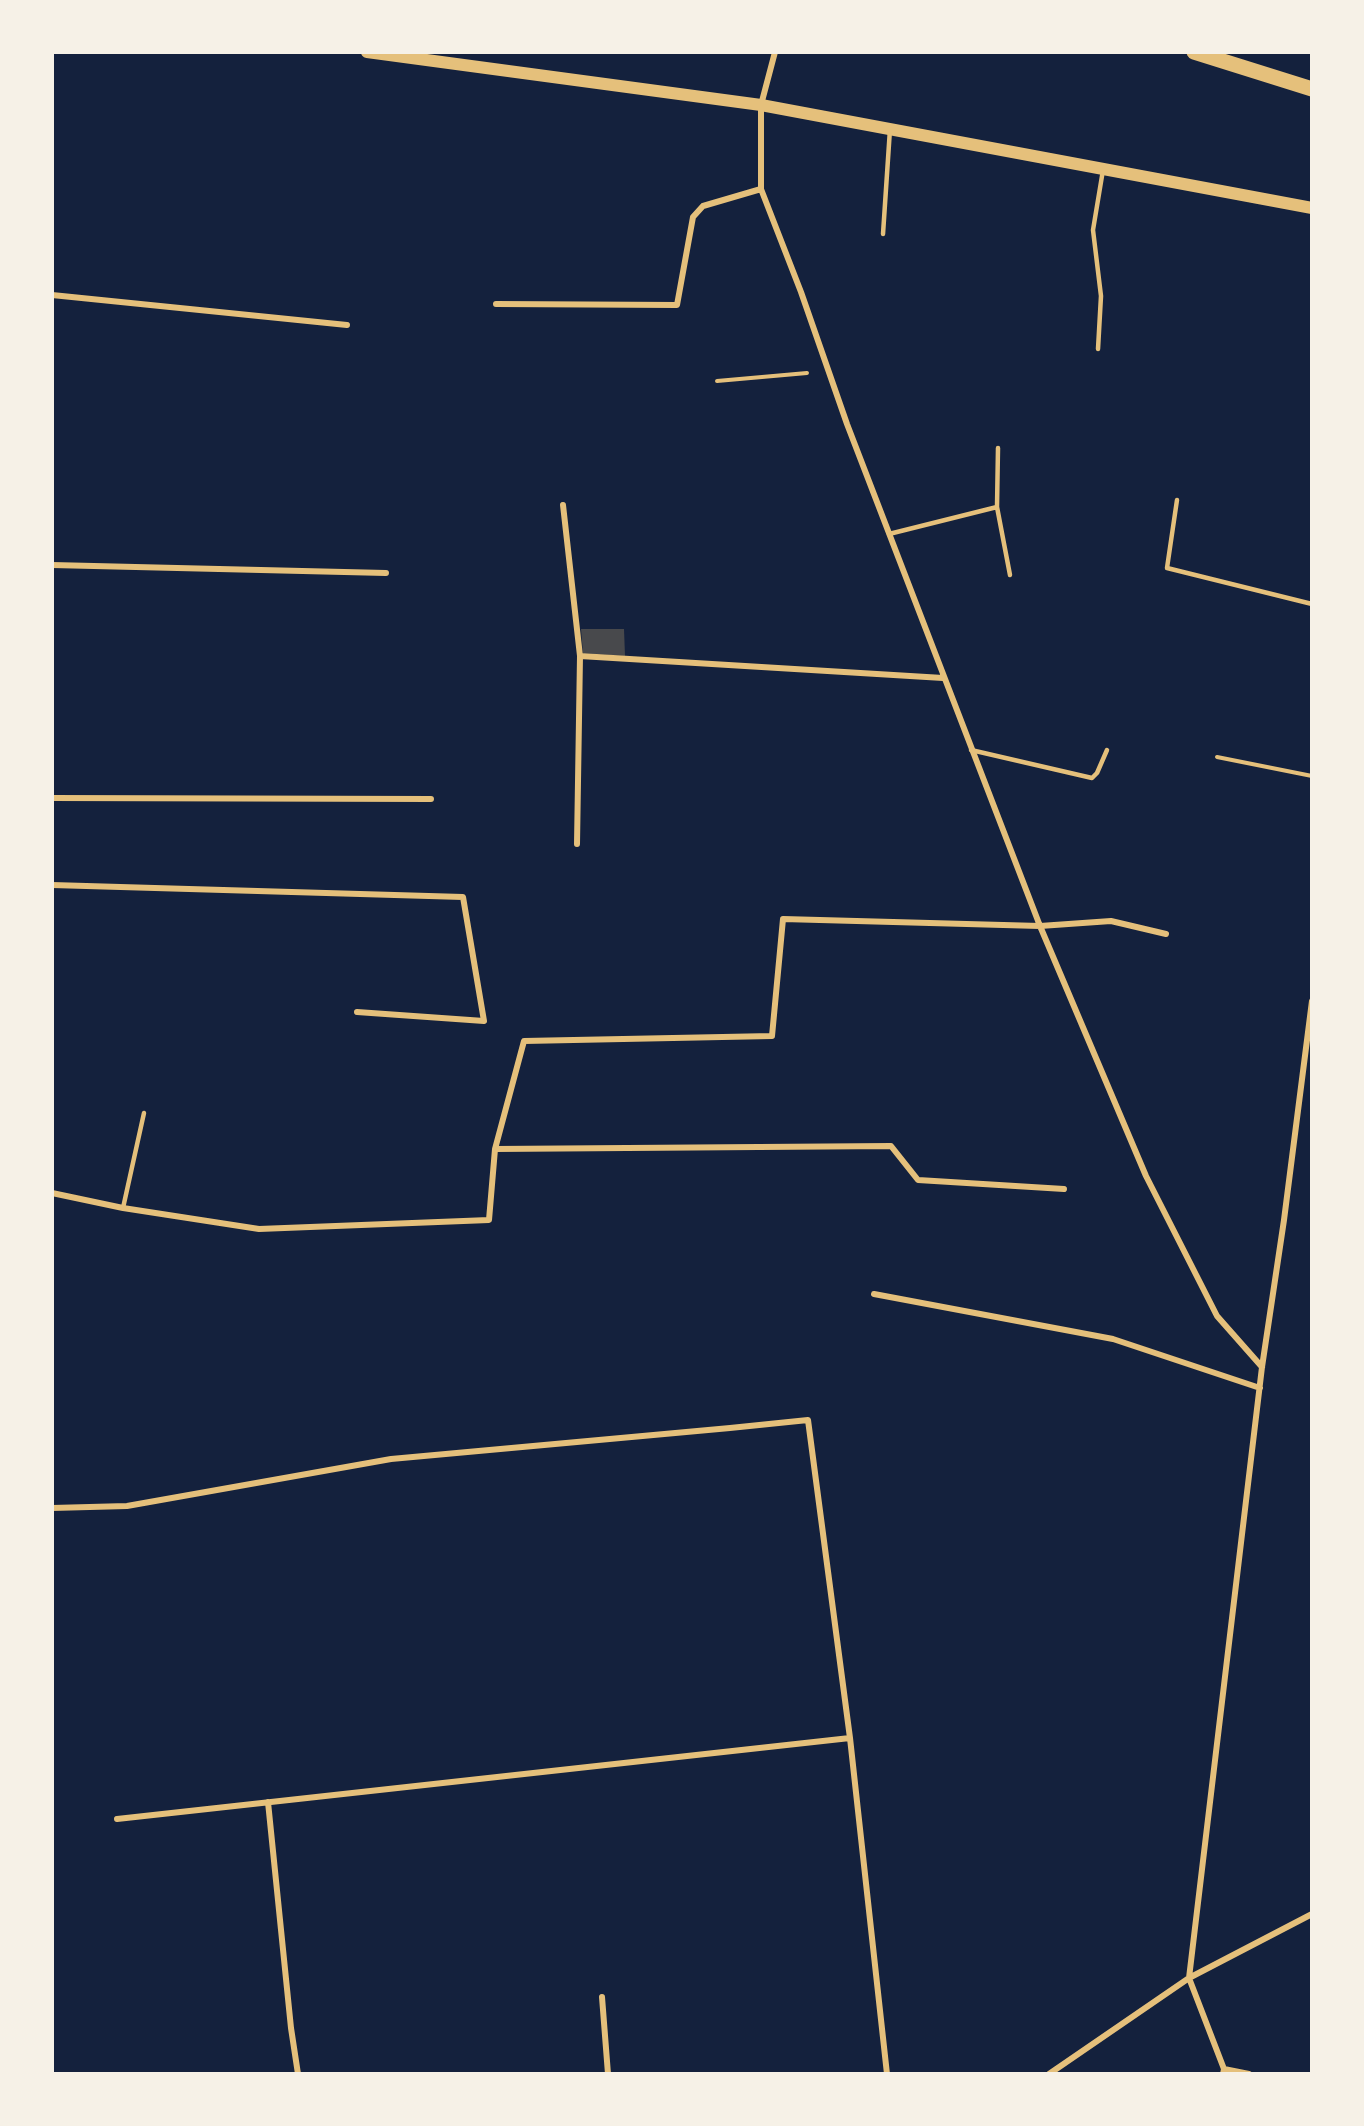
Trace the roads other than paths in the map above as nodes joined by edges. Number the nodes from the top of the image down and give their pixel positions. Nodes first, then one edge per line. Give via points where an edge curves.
1 (367, 52) edge
2 (775, 52) edge
3 (1194, 52) edge
4 (1311, 89) edge
5 (761, 105) junction
6 (890, 129) junction
7 (1103, 169) junction
8 (761, 189) junction
9 (1311, 208) edge
10 (883, 234) dead end
11 (52, 295) edge
12 (496, 304) dead end
13 (347, 325) dead end
14 (1098, 349) dead end
15 (998, 448) dead end
16 (1177, 500) dead end
17 (563, 505) dead end
18 (997, 507) junction
19 (889, 534) junction
20 (52, 565) edge
21 (386, 573) dead end
22 (1010, 575) dead end
23 (1311, 604) edge
24 (580, 656) junction
25 (943, 678) junction
26 (971, 750) junction
27 (1107, 750) dead end
28 (52, 798) edge
29 (431, 799) dead end
30 (577, 844) dead end
31 (52, 885) edge
32 (1040, 926) junction
33 (1167, 934) dead end
34 (1311, 1000) edge
35 (357, 1012) dead end
36 (144, 1113) dead end
37 (495, 1149) junction
38 (1064, 1189) dead end
39 (52, 1193) edge
40 (123, 1208) junction
41 (874, 1294) dead end
42 (1262, 1367) junction
43 (1260, 1388) junction
44 (52, 1508) edge
45 (850, 1738) junction
46 (268, 1802) junction
47 (117, 1819) dead end
48 (1311, 1914) edge
49 (1189, 1978) junction
50 (602, 1997) dead end
51 (1223, 2071) edge
52 (298, 2073) edge
53 (608, 2073) edge
54 (887, 2073) edge
55 (1049, 2073) edge
56 (1249, 2073) edge

1 - 5 main road
2 - 5 street
3 - 4 main road
5 - 6 main road
5 - 8 street
6 - 7 main road
6 - 10 lane
7 - 9 main road
7 - 14 lane via 1093,230 1101,296
8 - 12 street via 703,206 693,217 677,304
8 - 19 street
11 - 13 street
15 - 18 lane
16 - 23 lane via 1167,568
17 - 24 street
18 - 19 lane
18 - 22 lane
19 - 25 street
20 - 21 street
24 - 25 street
24 - 30 street
25 - 26 street
26 - 27 lane via 1092,778
26 - 32 street
28 - 29 street
31 - 35 street via 462,897 484,1020
32 - 33 street via 1111,921
32 - 37 street via 783,919 772,1036 524,1041
32 - 42 street via 1146,1176 1217,1316
34 - 42 street
36 - 40 lane
37 - 38 street via 891,1146 918,1180
37 - 40 street via 489,1220 259,1229
39 - 40 street
41 - 43 street via 1113,1339
42 - 43 street
43 - 49 street
44 - 45 street via 127,1506 391,1459 808,1419
45 - 46 street
45 - 54 street
46 - 47 street
46 - 52 street
48 - 49 street
49 - 51 street
49 - 55 street
50 - 53 street
51 - 56 street

